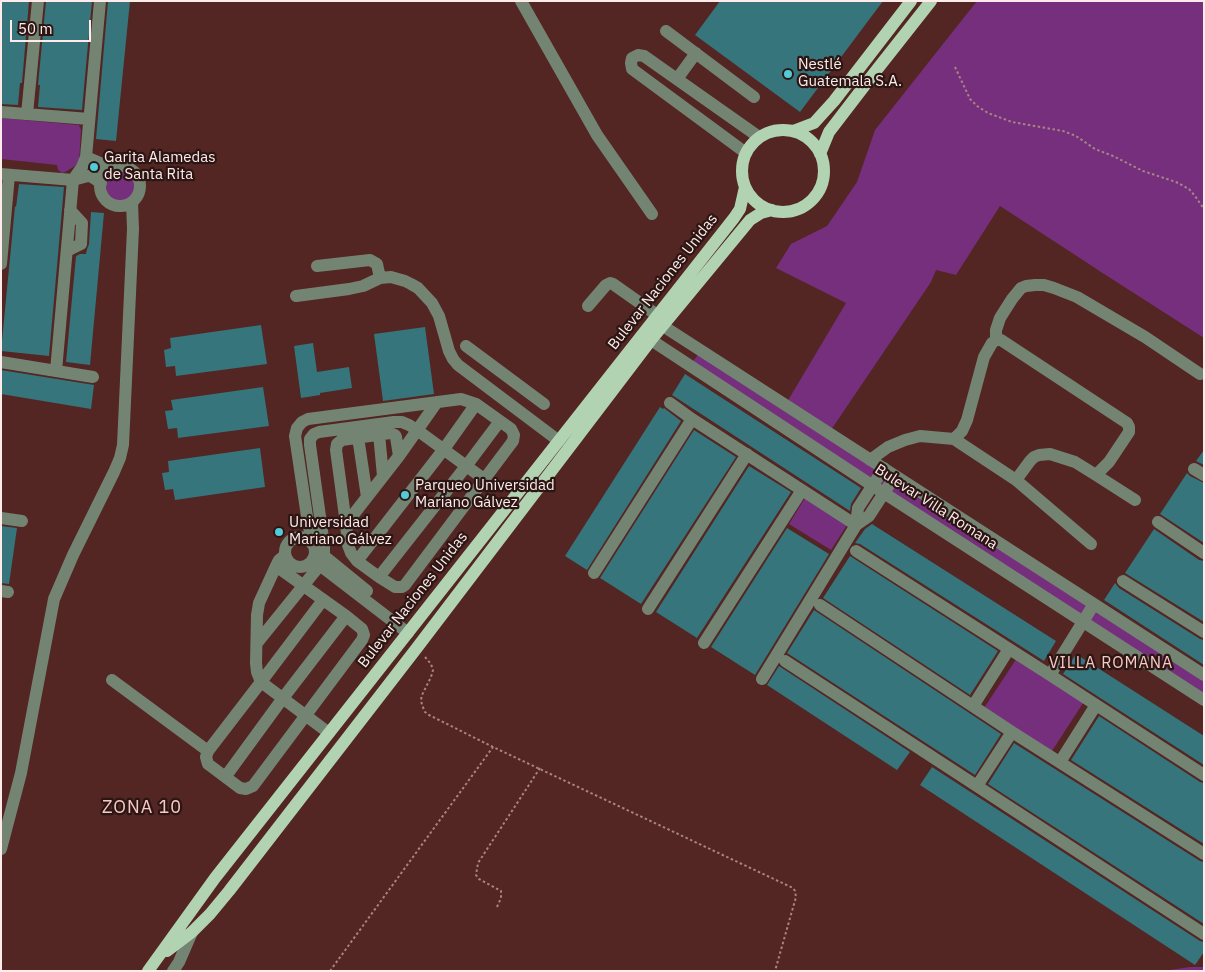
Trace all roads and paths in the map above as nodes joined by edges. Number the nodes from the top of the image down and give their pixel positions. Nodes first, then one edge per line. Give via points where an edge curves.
1 (38, 1) edge
2 (100, 1) edge
3 (521, 1) edge
4 (911, 1) edge
5 (931, 1) edge
6 (666, 31) dead end
7 (696, 53) junction
8 (955, 67) dead end
9 (677, 79) junction
10 (754, 97) dead end
11 (1, 112) edge
12 (27, 114) junction
13 (89, 119) junction
14 (793, 131) junction
15 (759, 137) junction
16 (746, 153) junction
17 (820, 154) junction
18 (86, 157) junction
19 (112, 168) junction
20 (5, 175) edge
21 (72, 180) junction
22 (101, 183) junction
23 (744, 187) junction
24 (132, 202) junction
25 (120, 206) junction
26 (1204, 209) edge
27 (772, 210) junction
28 (652, 214) dead end
29 (133, 229) junction
30 (1, 264) edge
31 (317, 266) dead end
32 (380, 278) junction
33 (296, 296) dead end
34 (588, 306) dead end
35 (660, 321) junction
36 (651, 340) junction
37 (996, 340) junction
38 (466, 346) dead end
39 (483, 359) junction
40 (1, 362) edge
41 (56, 371) junction
42 (1200, 374) dead end
43 (472, 375) junction
44 (93, 377) dead end
45 (437, 402) junction
46 (670, 403) dead end
47 (476, 404) junction
48 (544, 404) dead end
49 (692, 419) junction
50 (500, 421) junction
51 (418, 430) junction
52 (379, 434) junction
53 (358, 437) junction
54 (954, 439) junction
55 (559, 441) junction
56 (444, 448) junction
57 (747, 454) junction
58 (398, 456) junction
59 (870, 460) junction
60 (467, 465) junction
61 (884, 468) junction
62 (1096, 475) junction
63 (383, 476) junction
64 (895, 476) junction
65 (484, 479) junction
66 (1016, 480) junction
67 (873, 486) junction
68 (802, 490) junction
69 (884, 493) junction
70 (367, 497) junction
71 (1135, 500) dead end
72 (1, 518) edge
73 (22, 521) dead end
74 (1158, 522) dead end
75 (346, 524) junction
76 (856, 525) junction
77 (313, 543) junction
78 (1091, 544) dead end
79 (856, 551) dead end
80 (1204, 553) edge
81 (285, 555) junction
82 (319, 560) junction
83 (357, 561) junction
84 (276, 566) junction
85 (594, 573) dead end
86 (379, 577) junction
87 (1123, 581) dead end
88 (303, 585) junction
89 (323, 600) junction
90 (1094, 604) junction
91 (820, 605) dead end
92 (648, 609) dead end
93 (346, 616) junction
94 (1084, 622) junction
95 (411, 630) junction
96 (1204, 632) edge
97 (257, 643) junction
98 (704, 643) dead end
99 (416, 649) junction
100 (1009, 649) junction
101 (785, 661) dead end
102 (1050, 675) junction
103 (1204, 675) edge
104 (762, 679) dead end
105 (112, 680) dead end
106 (261, 682) junction
107 (282, 698) junction
108 (1204, 700) edge
109 (1096, 705) junction
110 (973, 706) junction
111 (305, 715) junction
112 (1012, 732) junction
113 (330, 733) junction
114 (493, 747) junction
115 (208, 751) junction
116 (1060, 762) junction
117 (540, 768) junction
118 (1204, 775) edge
119 (226, 776) junction
120 (977, 786) junction
121 (1, 849) edge
122 (1204, 854) edge
123 (215, 878) junction
124 (229, 891) junction
125 (199, 901) junction
126 (497, 907) dead end
127 (192, 932) junction
128 (1204, 934) edge
129 (152, 966) edge
130 (173, 971) edge
131 (330, 971) edge
132 (775, 971) edge

1 - 12 street
2 - 13 street
3 - 28 street via 597,135
4 - 14 main road via 814,124
5 - 17 main road via 829,132
6 - 7 street
7 - 9 street
7 - 10 street
8 - 26 path via 970,99 988,113 1012,122 1076,136 1095,149 1189,189
9 - 15 street
9 - 16 street via 644,56 632,58 632,69
11 - 12 street
12 - 13 street
13 - 18 street
14 - 15 main road via 772,131
14 - 17 main road via 809,139
15 - 16 main road
16 - 23 main road via 742,166
17 - 27 main road via 824,172 814,197 807,204 790,211
18 - 19 street
18 - 21 street
19 - 22 street
19 - 24 street via 125,167 139,179 140,192
20 - 21 street
20 - 30 street
21 - 22 street via 90,176
21 - 41 street
22 - 25 street via 105,199
23 - 27 main road via 756,202
23 - 35 main road, Bulevar Naciones Unidas via 740,209
24 - 25 street
24 - 29 street
25 - 29 street
27 - 35 main road, Bulevar Naciones Unidas via 750,220
29 - 121 street via 123,445 114,472 54,600 21,773
31 - 32 street via 370,260 377,264
32 - 33 street via 350,289
32 - 43 street via 404,281 418,288 439,316 452,359
34 - 35 street, Bulevar Villa Romana via 610,283
35 - 36 main road, Bulevar Naciones Unidas
35 - 55 main road, Bulevar Naciones Unidas
35 - 59 street, Bulevar Villa Romana
36 - 67 street, Bulevar Villa Romana
36 - 99 main road, Bulevar Naciones Unidas
37 - 42 street via 997,324 1021,288 1044,285 1077,297
37 - 54 street via 984,358 965,426
37 - 62 street via 1001,340 1127,423 1129,432
38 - 39 street
39 - 43 street
39 - 48 street
40 - 41 street
41 - 44 street
43 - 55 street
45 - 47 street via 461,399
45 - 51 street
45 - 77 street via 308,419 299,425 295,436
46 - 49 street
47 - 50 street
47 - 56 street
49 - 57 street
49 - 85 street
50 - 60 street
50 - 65 street via 511,428 514,438
51 - 56 street
51 - 58 street
51 - 82 street via 402,422 394,422 319,432 312,436 310,445 324,545
52 - 53 street
52 - 58 street via 395,435
52 - 63 street
53 - 70 street
53 - 75 street via 342,440 336,447
54 - 59 street via 913,437 888,447
54 - 66 street
55 - 95 main road, Bulevar Naciones Unidas
56 - 60 street
56 - 83 street
57 - 68 street
57 - 92 street
58 - 63 street
59 - 61 street, Bulevar Villa Romana
60 - 65 street
60 - 86 street
61 - 64 street, Bulevar Villa Romana
61 - 67 street
62 - 66 street via 1056,455 1044,454 1034,457
62 - 71 street
63 - 70 street
64 - 69 street
64 - 90 street, Bulevar Villa Romana
65 - 86 street via 405,585 394,587
66 - 78 street
67 - 69 street, Bulevar Villa Romana
67 - 76 street via 858,508
68 - 76 street
68 - 98 street
69 - 76 street via 869,516
69 - 94 street, Bulevar Villa Romana
70 - 75 street
72 - 73 street
74 - 80 street
75 - 83 street via 348,545
76 - 104 street
77 - 81 street via 304,538 294,538 287,545
77 - 82 street
79 - 100 street
81 - 82 street via 289,564 298,568
81 - 84 street
82 - 88 street
82 - 95 street
83 - 86 street
84 - 88 street
84 - 97 street via 259,602
87 - 96 street
88 - 89 street
88 - 97 street
89 - 93 street
89 - 106 street
90 - 94 street
90 - 103 street, Bulevar Villa Romana
91 - 110 street
93 - 107 street
93 - 111 street via 362,629 362,640
94 - 102 street
94 - 108 street, Bulevar Villa Romana
95 - 113 main road, Bulevar Naciones Unidas
97 - 106 street via 256,663
99 - 114 path via 431,664 432,670 422,695 425,712
99 - 124 main road, Bulevar Naciones Unidas
100 - 102 street
100 - 110 street
101 - 120 street
102 - 109 street
105 - 115 street
106 - 107 street
106 - 115 street
107 - 111 street
107 - 119 street
109 - 116 street
109 - 118 street
110 - 112 street
111 - 113 street
111 - 119 street via 253,786 240,788
112 - 116 street
112 - 120 street
113 - 123 main road, Bulevar Naciones Unidas
114 - 117 path
114 - 131 path
115 - 119 street via 208,764
116 - 122 street
117 - 126 path via 478,863 476,875 479,879 501,891
117 - 132 path via 793,888 796,897
120 - 128 street
123 - 124 main road via 217,888
123 - 125 main road, Bulevar Naciones Unidas
124 - 127 main road, Bulevar Naciones Unidas
125 - 127 main road
125 - 129 main road, Bulevar Naciones Unidas
127 - 129 main road, Bulevar Naciones Unidas
127 - 130 street

